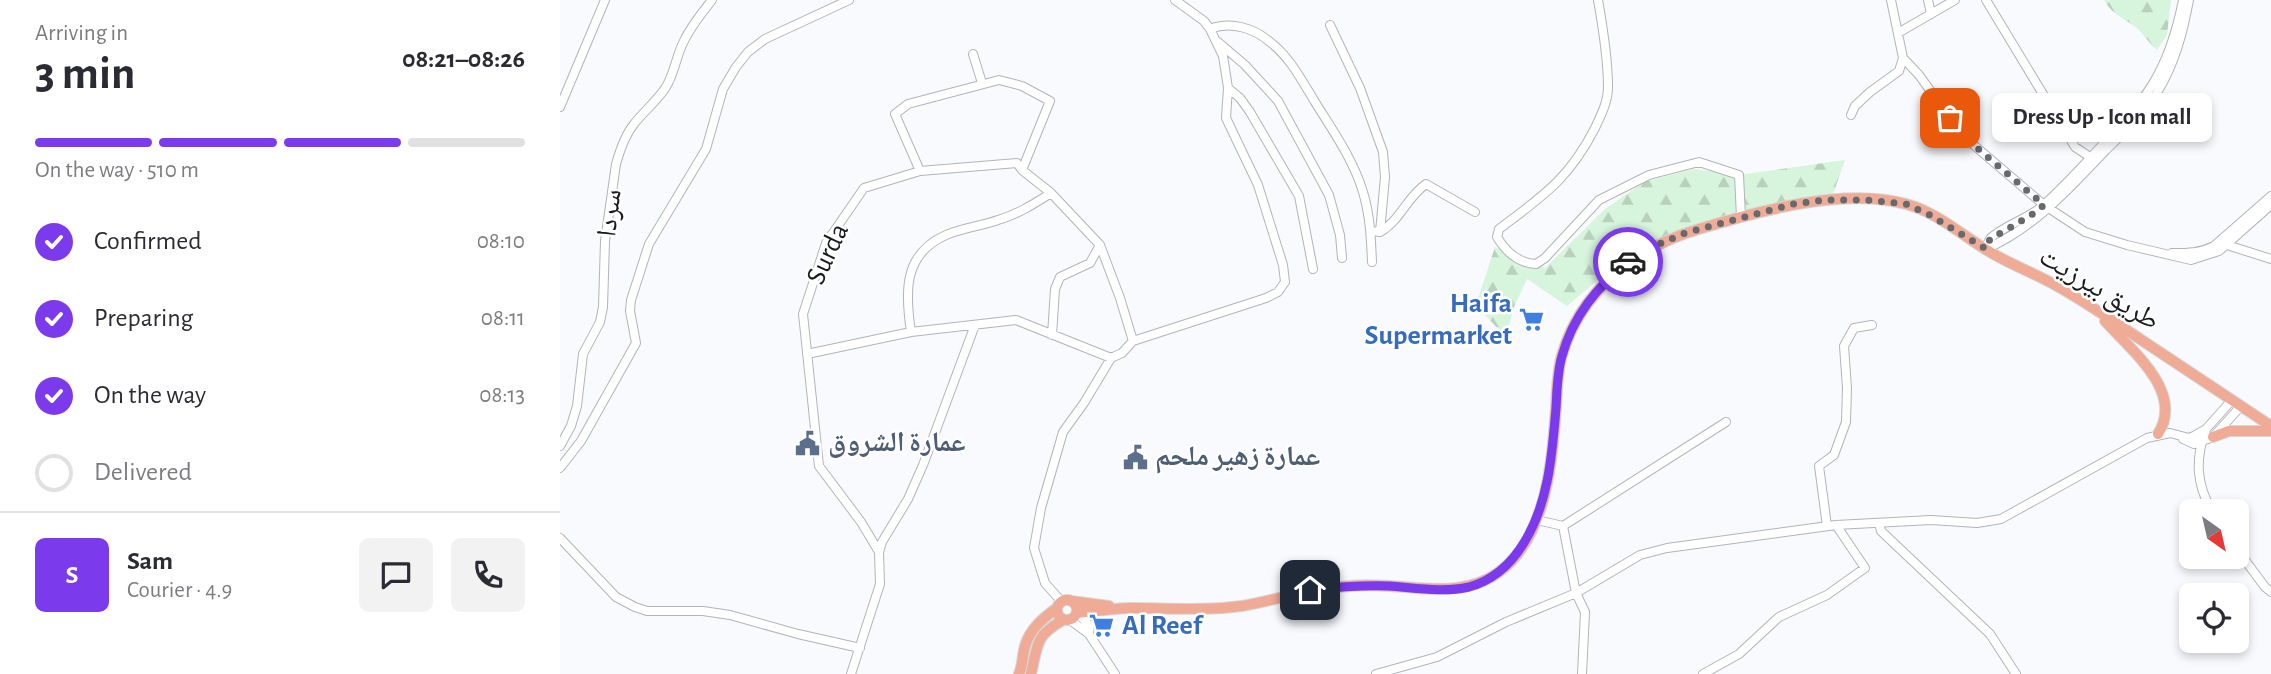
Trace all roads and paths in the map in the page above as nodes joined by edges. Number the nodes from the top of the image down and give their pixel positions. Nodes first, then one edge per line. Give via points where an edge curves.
1 (605, 0) edge
2 (712, 0) edge
3 (849, 0) edge
4 (1175, 0) edge
5 (1598, 0) edge
6 (1891, 0) edge
7 (1928, 0) edge
8 (1955, 0) edge
9 (1986, 0) edge
10 (2189, 0) edge
11 (1931, 14) junction
12 (1330, 25) dead end
13 (1210, 29) junction
14 (1898, 33) junction
15 (1216, 40) junction
16 (973, 54) dead end
17 (1903, 58) junction
18 (982, 83) junction
19 (1228, 88) junction
20 (560, 107) edge
21 (1851, 115) dead end
22 (2093, 159) junction
23 (1022, 170) junction
24 (920, 171) junction
25 (1051, 193) junction
26 (2271, 196) edge
27 (2271, 205) edge
28 (2046, 207) junction
29 (1475, 212) dead end
30 (1741, 217) junction
31 (1375, 232) junction
32 (1100, 244) junction
33 (2227, 245) junction
34 (1986, 249) junction
35 (2157, 252) junction
36 (1342, 258) dead end
37 (2271, 259) edge
38 (1372, 262) dead end
39 (1313, 269) dead end
40 (2093, 309) junction
41 (975, 325) junction
42 (1872, 325) dead end
43 (911, 332) junction
44 (1052, 335) junction
45 (1133, 341) junction
46 (807, 354) junction
47 (1111, 358) junction
48 (2236, 403) junction
49 (1726, 422) dead end
50 (2271, 426) edge
51 (2271, 431) edge
52 (2158, 434) junction
53 (2178, 435) junction
54 (2207, 436) junction
55 (560, 446) edge
56 (560, 468) edge
57 (2205, 499) edge
58 (1537, 520) junction
59 (1879, 523) junction
60 (1563, 526) junction
61 (1832, 526) junction
62 (560, 538) edge
63 (879, 552) junction
64 (2249, 565) edge
65 (2271, 592) edge
66 (1576, 593) junction
67 (1063, 603) junction
68 (1126, 608) junction
69 (1101, 611) junction
70 (1070, 618) junction
71 (1090, 630) junction
72 (860, 648) junction
73 (1396, 671) edge
74 (850, 674) edge
75 (1019, 674) edge
76 (1031, 674) edge
77 (1115, 674) edge
78 (1376, 674) edge
79 (1582, 674) edge
80 (1703, 674) edge
81 (2016, 674) edge

1 - 20 street
2 - 55 street, سردا via 684,40 667,84 632,125 619,153 605,241 600,322 583,354 577,406
3 - 56 street via 765,39 736,67 723,89 706,149 653,235 639,273 630,311 636,343 581,442
4 - 13 street
5 - 30 street via 1608,87 1602,113 1570,170 1499,229 1502,246 1525,263 1536,264 1599,200 1649,174 1699,162 1740,175
6 - 14 street
7 - 11 street
8 - 11 street
9 - 22 street via 2076,146
10 - 22 street via 2178,47 2157,93 2132,125
11 - 14 street
12 - 31 street via 1383,152 1385,177
13 - 15 street
13 - 31 street via 1221,24 1256,32 1293,67 1357,174
14 - 17 street
15 - 19 street
15 - 36 street via 1278,102 1329,195
16 - 18 street
17 - 21 street via 1899,71 1861,100
17 - 28 street via 1969,141
18 - 23 street via 999,80 1022,86 1050,101
18 - 24 street via 908,104 895,114
19 - 39 street via 1250,112 1299,196
19 - 45 street via 1226,118 1258,185 1285,282 1266,298
22 - 28 street
23 - 24 street, Surda via 1017,163
23 - 25 street, Surda
24 - 46 street, Surda via 863,188 826,243 803,314
25 - 32 street, Surda
25 - 43 street via 1022,212 944,236 917,256 906,302
26 - 35 street via 2205,251
27 - 33 street
28 - 34 street
28 - 35 street via 2085,232
29 - 31 street via 1426,184 1389,227
30 - 34 main road, طريق بيرزيت via 1825,200 1886,201 1928,214
30 - 58 main road, طريق بيرزيت via 1657,245 1628,263 1589,300 1562,355 1550,465
31 - 38 street
32 - 44 street via 1090,263 1060,278
32 - 45 street, Surda
33 - 35 street via 2210,256 2191,260
33 - 37 street
34 - 40 main road, طريق بيرزيت
40 - 48 main road, طريق بيرزيت
40 - 52 main road via 2159,384 2166,406
41 - 43 street
41 - 44 street via 1016,320
41 - 63 street via 923,465
42 - 61 street via 1854,328 1844,346 1846,422 1834,455 1819,466
43 - 46 street
44 - 47 street
45 - 47 street
46 - 63 street, Surda via 818,466
47 - 67 street via 1063,432 1041,508 1034,548 1045,583
48 - 50 main road, طريق بيرزيت
48 - 54 street
49 - 60 street
51 - 54 main road
52 - 53 street
52 - 59 street via 2001,519
53 - 54 street
53 - 54 street via 2194,444
54 - 57 street via 2199,481
58 - 60 street
58 - 68 main road, طريق بيرزيت via 1509,563 1470,586 1445,590 1335,587 1243,606
59 - 61 street
59 - 81 street via 1881,531 1990,634
60 - 66 street
61 - 66 street via 1640,555
61 - 80 street via 1865,568 1827,595 1779,617 1739,654
62 - 72 street via 616,597 635,607 730,615
63 - 72 street via 880,584
64 - 65 street
66 - 73 street
66 - 79 street via 1585,612
67 - 68 main road
67 - 70 main road via 1059,617
67 - 70 main road via 1076,606
67 - 75 main road via 1029,636
68 - 69 main road
69 - 70 main road
69 - 71 street
70 - 71 street
70 - 76 main road via 1042,636
71 - 77 street
72 - 74 street
73 - 78 street

